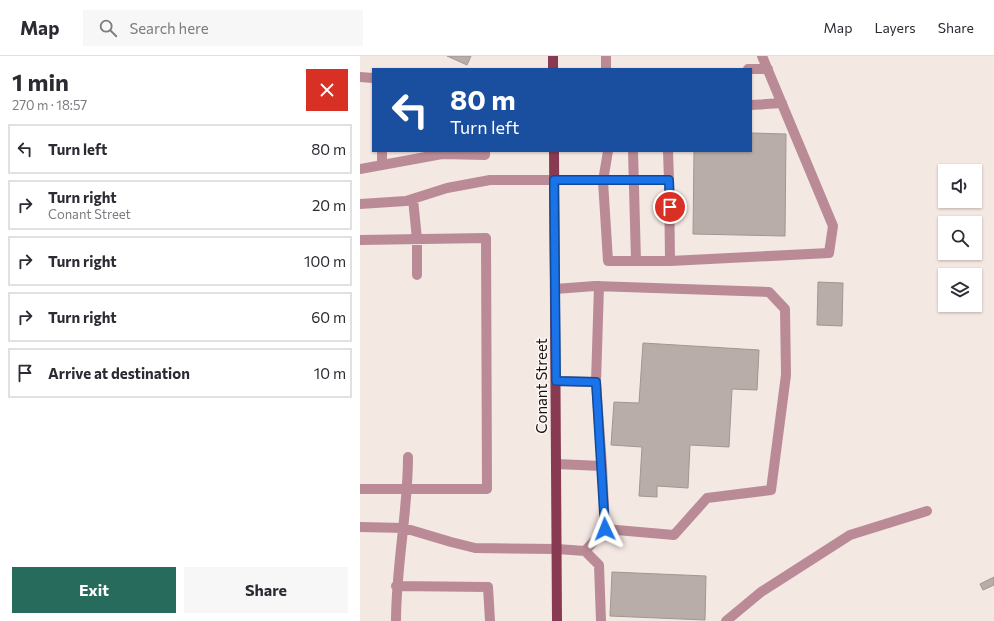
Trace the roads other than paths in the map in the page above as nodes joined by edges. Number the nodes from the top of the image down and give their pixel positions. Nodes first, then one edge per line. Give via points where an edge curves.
1 (553, 56) edge
2 (606, 56) edge
3 (762, 56) edge
4 (553, 68) edge
5 (606, 68) edge
6 (752, 69) edge
7 (768, 69) junction
8 (360, 77) edge
9 (372, 78) edge
10 (782, 104) junction
11 (752, 105) edge
12 (382, 152) edge
13 (486, 152) edge
14 (554, 152) edge
15 (608, 152) edge
16 (633, 152) edge
17 (668, 152) edge
18 (382, 166) junction
19 (360, 169) edge
20 (554, 180) junction
21 (603, 180) junction
22 (633, 180) junction
23 (669, 180) junction
24 (413, 199) junction
25 (360, 204) edge
26 (417, 239) junction
27 (360, 240) edge
28 (636, 261) junction
29 (670, 261) junction
30 (418, 275) dead end
31 (599, 286) junction
32 (555, 289) junction
33 (556, 381) junction
34 (596, 382) junction
35 (408, 457) dead end
36 (556, 464) junction
37 (602, 466) junction
38 (360, 490) edge
39 (408, 490) junction
40 (926, 511) dead end
41 (360, 527) edge
42 (404, 528) junction
43 (605, 529) junction
44 (557, 549) junction
45 (585, 551) junction
46 (396, 586) junction
47 (396, 621) edge
48 (490, 621) edge
49 (557, 621) edge
50 (601, 621) edge
51 (726, 621) edge

1 - 4 main road
2 - 5 lane
3 - 7 lane
6 - 7 lane
7 - 10 lane
8 - 9 lane
10 - 11 lane
10 - 29 lane via 833,226 829,253
12 - 18 lane
13 - 18 lane via 485,155 442,154
14 - 20 main road, Conant Street
15 - 21 lane
16 - 22 lane
17 - 23 lane
18 - 19 lane
20 - 21 lane
20 - 24 lane via 490,180 468,183
20 - 32 main road, Conant Street
21 - 22 lane
21 - 28 lane via 608,261
22 - 23 lane
22 - 28 lane
23 - 29 lane
24 - 25 lane
24 - 26 lane
26 - 27 lane
26 - 30 lane
26 - 39 lane via 486,238 487,489
28 - 29 lane
31 - 32 lane
31 - 34 lane
31 - 43 lane via 769,292 785,309 786,375 771,490 707,498 674,535
32 - 33 main road, Conant Street
33 - 34 lane
33 - 36 main road, Conant Street
34 - 37 lane
35 - 39 lane
36 - 37 lane
36 - 44 main road, Conant Street
37 - 43 lane
38 - 39 lane
39 - 42 lane
40 - 51 lane via 850,536 761,592
41 - 42 lane
42 - 44 lane via 475,548
42 - 46 lane
43 - 45 lane
44 - 45 lane
44 - 49 main road, Conant Street
45 - 50 lane via 599,565
46 - 47 lane
46 - 48 lane via 488,587

